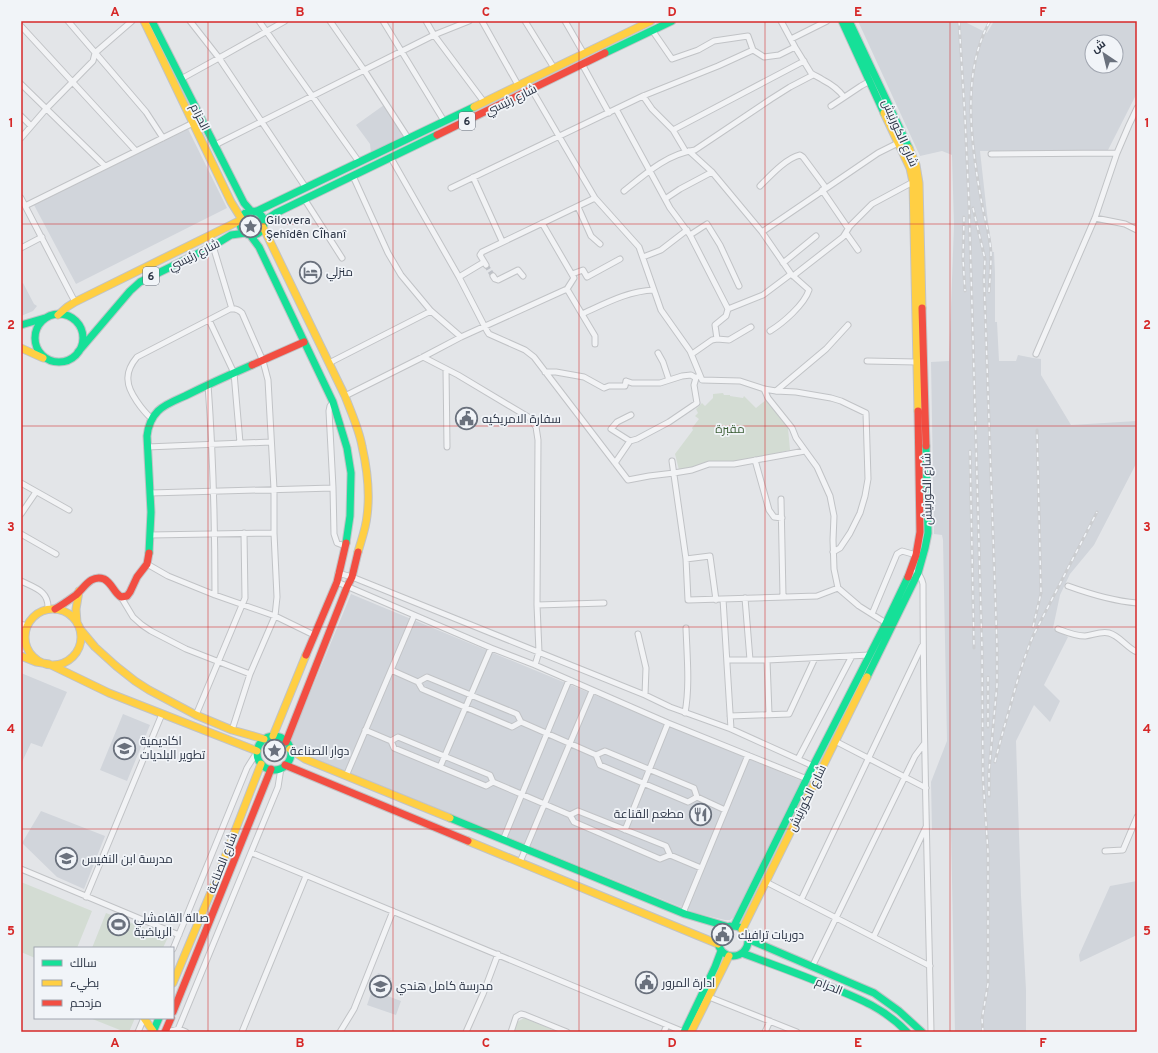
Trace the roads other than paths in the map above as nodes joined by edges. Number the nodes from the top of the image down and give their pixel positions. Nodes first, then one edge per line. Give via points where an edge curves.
1 (68, 21) edge
2 (132, 21) edge
3 (144, 21) edge
4 (152, 21) edge
5 (190, 21) edge
6 (259, 21) edge
7 (284, 21) edge
8 (330, 21) edge
9 (382, 21) edge
10 (426, 21) edge
11 (469, 21) edge
12 (482, 21) edge
13 (525, 21) edge
14 (566, 21) edge
15 (651, 21) edge
16 (672, 21) edge
17 (781, 21) edge
18 (827, 21) edge
19 (842, 21) edge
20 (849, 21) edge
21 (21, 26) edge
22 (652, 30) junction
23 (266, 32) junction
24 (434, 35) junction
25 (791, 39) junction
26 (795, 47) junction
27 (753, 50) junction
28 (401, 51) junction
29 (95, 53) junction
30 (584, 54) junction
31 (219, 58) junction
32 (804, 61) junction
33 (582, 64) junction
34 (554, 68) junction
35 (364, 70) junction
36 (813, 75) junction
37 (181, 79) junction
38 (870, 81) junction
39 (73, 82) junction
40 (522, 83) junction
41 (21, 84) edge
42 (531, 90) junction
43 (313, 96) junction
44 (643, 96) junction
45 (844, 97) junction
46 (484, 102) junction
47 (831, 106) dead end
48 (1137, 108) edge
49 (46, 109) junction
50 (616, 109) junction
51 (609, 113) junction
52 (21, 116) edge
53 (889, 116) junction
54 (444, 121) junction
55 (262, 122) junction
56 (193, 123) junction
57 (32, 126) junction
58 (674, 130) junction
59 (559, 137) junction
60 (21, 138) edge
61 (163, 138) junction
62 (408, 138) junction
63 (898, 143) junction
64 (215, 145) junction
65 (136, 151) junction
66 (688, 151) junction
67 (1118, 153) junction
68 (991, 154) dead end
69 (391, 158) junction
70 (360, 162) junction
71 (105, 166) junction
72 (649, 170) junction
73 (712, 172) junction
74 (353, 176) junction
75 (473, 177) junction
76 (914, 182) junction
77 (760, 186) dead end
78 (306, 188) junction
79 (451, 188) dead end
80 (824, 189) junction
81 (624, 191) dead end
82 (21, 198) edge
83 (595, 198) junction
84 (665, 199) junction
85 (305, 200) junction
86 (25, 206) junction
87 (578, 206) junction
88 (253, 211) junction
89 (1095, 218) junction
90 (241, 219) junction
91 (542, 223) junction
92 (264, 224) junction
93 (687, 230) junction
94 (847, 230) junction
95 (1137, 230) edge
96 (762, 232) junction
97 (248, 234) junction
98 (690, 235) junction
99 (816, 236) dead end
100 (42, 237) junction
101 (502, 241) junction
102 (600, 244) dead end
103 (213, 246) junction
104 (21, 248) edge
105 (858, 250) dead end
106 (643, 257) junction
107 (342, 258) dead end
108 (620, 259) dead end
109 (783, 263) junction
110 (572, 274) junction
111 (792, 275) junction
112 (459, 276) junction
113 (493, 276) dead end
114 (523, 276) dead end
115 (739, 286) dead end
116 (567, 289) junction
117 (654, 290) junction
118 (77, 307) junction
119 (232, 309) junction
120 (728, 309) junction
121 (431, 311) junction
122 (582, 314) junction
123 (58, 315) junction
124 (47, 318) junction
125 (209, 320) junction
126 (76, 323) junction
127 (848, 324) dead end
128 (21, 325) edge
129 (485, 327) junction
130 (751, 327) dead end
131 (770, 331) dead end
132 (461, 337) junction
133 (717, 339) junction
134 (304, 342) junction
135 (595, 344) dead end
136 (21, 348) edge
137 (78, 352) junction
138 (658, 353) dead end
139 (692, 354) junction
140 (1036, 354) dead end
141 (423, 357) junction
142 (48, 360) junction
143 (867, 360) dead end
144 (263, 361) junction
145 (917, 362) junction
146 (329, 363) junction
147 (446, 369) junction
148 (545, 372) junction
149 (234, 373) junction
150 (698, 377) junction
151 (669, 380) junction
152 (208, 384) junction
153 (764, 389) junction
154 (776, 391) junction
155 (345, 396) junction
156 (333, 402) junction
157 (631, 415) dead end
158 (152, 419) junction
159 (630, 441) junction
160 (271, 442) junction
161 (240, 443) junction
162 (212, 444) junction
163 (147, 447) junction
164 (446, 447) dead end
165 (805, 451) junction
166 (755, 460) junction
167 (672, 461) dead end
168 (615, 463) junction
169 (674, 473) junction
170 (21, 483) edge
171 (333, 488) junction
172 (274, 489) junction
173 (213, 491) junction
174 (36, 492) junction
175 (150, 493) junction
176 (781, 499) dead end
177 (69, 510) dead end
178 (21, 514) edge
179 (782, 518) junction
180 (244, 533) junction
181 (274, 533) junction
182 (21, 534) edge
183 (215, 534) junction
184 (150, 535) junction
185 (345, 546) junction
186 (833, 552) junction
187 (56, 554) dead end
188 (916, 555) junction
189 (686, 559) junction
190 (147, 564) junction
191 (915, 572) junction
192 (338, 573) junction
193 (352, 577) junction
194 (21, 581) edge
195 (336, 582) junction
196 (1068, 586) dead end
197 (347, 587) junction
198 (838, 588) junction
199 (79, 592) junction
200 (215, 595) junction
201 (783, 596) junction
202 (121, 597) junction
203 (745, 598) junction
204 (723, 599) junction
205 (716, 600) junction
206 (604, 603) dead end
207 (1137, 603) edge
208 (243, 605) junction
209 (537, 605) junction
210 (52, 609) junction
211 (872, 614) junction
212 (275, 616) junction
213 (414, 616) junction
214 (886, 624) junction
215 (24, 625) edge
216 (79, 626) junction
217 (686, 628) dead end
218 (1058, 628) dead end
219 (638, 634) dead end
220 (314, 635) junction
221 (21, 636) edge
222 (923, 645) junction
223 (491, 648) junction
224 (539, 652) junction
225 (1137, 652) edge
226 (870, 655) junction
227 (21, 656) edge
228 (852, 656) junction
229 (815, 658) junction
230 (727, 660) junction
231 (750, 660) junction
232 (767, 660) junction
233 (219, 662) junction
234 (49, 664) junction
235 (535, 665) junction
236 (391, 670) junction
237 (250, 674) junction
238 (569, 680) junction
239 (418, 682) junction
240 (592, 691) junction
241 (645, 695) junction
242 (471, 696) junction
243 (466, 708) junction
244 (685, 713) junction
245 (162, 714) junction
246 (769, 714) junction
247 (196, 715) junction
248 (730, 716) junction
249 (521, 722) junction
250 (668, 723) junction
251 (731, 729) junction
252 (232, 730) junction
253 (365, 730) junction
254 (547, 733) junction
255 (272, 736) junction
256 (264, 739) junction
257 (391, 741) junction
258 (835, 741) junction
259 (286, 742) junction
260 (570, 743) junction
261 (924, 744) junction
262 (290, 749) junction
263 (257, 752) junction
264 (596, 755) junction
265 (748, 755) junction
266 (445, 756) junction
267 (869, 758) junction
268 (798, 759) junction
269 (261, 764) junction
270 (283, 766) junction
271 (813, 766) junction
272 (440, 767) junction
273 (271, 769) junction
274 (649, 769) junction
275 (346, 776) junction
276 (817, 776) junction
277 (905, 777) junction
278 (807, 779) junction
279 (493, 782) junction
280 (644, 783) junction
281 (926, 788) junction
282 (522, 794) junction
283 (697, 797) junction
284 (544, 804) junction
285 (725, 810) junction
286 (570, 815) junction
287 (1137, 819) edge
288 (927, 826) junction
289 (625, 830) junction
290 (503, 840) junction
291 (525, 849) junction
292 (1105, 851) dead end
293 (252, 853) junction
294 (670, 855) junction
295 (520, 862) junction
296 (701, 868) junction
297 (21, 869) edge
298 (306, 876) junction
299 (766, 882) junction
300 (86, 896) junction
301 (801, 900) junction
302 (393, 911) junction
303 (683, 913) junction
304 (836, 917) junction
305 (732, 927) junction
306 (742, 930) junction
307 (179, 935) junction
308 (874, 936) junction
309 (748, 939) junction
310 (174, 947) edge
311 (720, 947) junction
312 (742, 953) junction
313 (498, 954) junction
314 (729, 956) junction
315 (930, 966) junction
316 (812, 967) junction
317 (174, 981) edge
318 (709, 997) junction
319 (174, 1010) edge
320 (144, 1019) edge
321 (145, 1019) edge
322 (159, 1019) edge
323 (171, 1019) edge
324 (173, 1019) edge
325 (770, 1021) junction
326 (667, 1025) junction
327 (153, 1031) edge
328 (178, 1031) edge
329 (138, 1032) edge
330 (165, 1032) edge
331 (186, 1032) edge
332 (242, 1032) edge
333 (340, 1032) edge
334 (466, 1032) edge
335 (510, 1032) edge
336 (566, 1032) edge
337 (664, 1032) edge
338 (684, 1032) edge
339 (691, 1032) edge
340 (765, 1032) edge
341 (797, 1032) edge
342 (908, 1032) edge
343 (922, 1032) edge
344 (931, 1032) edge

1 - 29 street
2 - 29 street
3 - 56 main road
4 - 37 main road, الحزام
5 - 31 street
6 - 23 street
7 - 23 street
8 - 35 street
9 - 28 street
10 - 24 street
11 - 24 street
12 - 40 street
13 - 34 street
14 - 30 street
15 - 30 main road, شارع رئيسي / 6
16 - 22 main road, شارع رئيسي / 6
17 - 25 street
18 - 25 street
19 - 38 main road, شارع الكورنيش
20 - 53 main road, شارع الكورنيش
21 - 39 street
22 - 27 street via 672,59 714,41 748,36
22 - 33 main road, شارع رئيسي / 6
23 - 31 street
23 - 43 street
24 - 28 street
24 - 46 street
25 - 26 street
26 - 27 street via 779,55 764,57
26 - 32 street
27 - 44 street
28 - 35 street
28 - 54 street
29 - 39 street via 93,61
29 - 61 street via 146,112
30 - 34 main road, شارع رئيسي / 6
31 - 37 street
31 - 55 street
32 - 36 street
32 - 58 street
33 - 42 main road, شارع رئيسي / 6
33 - 51 street
34 - 40 main road, شارع رئيسي / 6
35 - 43 street
35 - 62 street
36 - 45 street via 836,88
36 - 66 street via 790,87 695,150
37 - 64 main road, الحزام
38 - 45 street
38 - 53 main road, شارع الكورنيش
39 - 49 street
39 - 65 street
40 - 42 main road
40 - 46 main road, شارع رئيسي / 6
41 - 49 street
42 - 59 street
42 - 69 main road, شارع رئيسي / 6
43 - 55 street
43 - 70 street
44 - 50 street
44 - 58 street via 652,109
45 - 47 street
46 - 54 main road, شارع رئيسي / 6
48 - 67 street
49 - 57 street
49 - 71 street
50 - 51 street
50 - 72 street
51 - 59 street
52 - 57 street
53 - 63 main road, شارع الكورنيش
53 - 191 main road, شارع الكورنيش via 916,165 919,183 928,533
54 - 62 main road, شارع رئيسي / 6
55 - 64 street
55 - 78 street
56 - 61 street
56 - 90 main road
57 - 60 street
58 - 66 street
59 - 75 street
59 - 83 street
61 - 65 street
62 - 70 main road, شارع رئيسي / 6
63 - 76 main road, شارع الكورنيش
63 - 80 street via 878,153
64 - 88 main road, الحزام via 244,203
65 - 71 street
66 - 72 street
66 - 73 street
67 - 68 street
67 - 89 street
69 - 74 main road, شارع رئيسي / 6
69 - 112 street
70 - 78 main road, شارع رئيسي / 6
71 - 86 street
72 - 81 street
72 - 84 street
73 - 84 street
73 - 96 street
74 - 85 main road, شارع رئيسي / 6
74 - 121 street via 388,253 401,275
75 - 79 street
75 - 101 street
76 - 94 street via 872,204
76 - 145 main road, شارع الكورنيش
77 - 80 street via 780,167 800,155
78 - 88 main road, شارع رئيسي / 6
80 - 94 street
80 - 96 street
82 - 86 street
83 - 87 street
83 - 106 street via 639,247
84 - 93 street
85 - 92 main road, شارع رئيسي / 6 via 276,213
85 - 107 street
86 - 100 street
87 - 91 street
87 - 102 street via 590,236
88 - 90 main road, شارع رئيسي
88 - 92 main road via 261,215
89 - 95 street via 1125,224
89 - 140 street
90 - 97 main road via 241,228
90 - 118 main road, شارع رئيسي / 6
91 - 101 street
91 - 110 street
92 - 97 main road, شارع رئيسي via 258,233
92 - 146 main road
93 - 98 street
93 - 106 street via 661,250
94 - 105 street
94 - 111 street via 843,237
96 - 109 street
97 - 103 main road, شارع رئيسي / 6 via 231,235
97 - 134 main road via 259,247
98 - 115 street via 707,224
98 - 120 street
99 - 109 street
100 - 104 street
100 - 118 street
101 - 112 street via 481,252 485,263
103 - 119 street
103 - 137 main road, شارع رئيسي / 6 via 134,286
106 - 117 street
108 - 110 street via 587,277 583,270
109 - 111 street
110 - 116 street via 574,278
111 - 120 street via 762,295
111 - 131 street via 809,290 782,324
112 - 129 street
113 - 114 street via 498,280 518,270
116 - 122 street
116 - 129 street
117 - 122 street via 626,295
117 - 139 street via 660,310
118 - 123 main road, شارع رئيسي / 6 via 67,307
118 - 126 main road
119 - 125 street
119 - 144 street via 238,309 242,313
120 - 133 street via 726,316 715,325
121 - 132 street
121 - 146 street
122 - 135 street via 595,336
123 - 124 main road, شارع رئيسي
123 - 126 main road via 68,317
124 - 128 main road, شارع رئيسي
124 - 142 main road via 38,327 35,341 42,356
125 - 149 street
125 - 158 street via 137,357 132,363 128,376 129,387 139,405
126 - 137 main road via 82,335
127 - 154 street via 826,349
129 - 132 street
129 - 148 street via 489,334 530,352
130 - 133 street via 729,340
132 - 141 street
133 - 139 street
134 - 144 main road
134 - 156 main road
136 - 142 main road, شارع رئيسي
137 - 142 main road, شارع رئيسي via 65,361
138 - 151 street
139 - 150 street
141 - 147 street
141 - 155 street
143 - 145 street
144 - 149 main road
144 - 160 street via 268,380
145 - 188 main road, شارع الكورنيش via 920,532
146 - 155 main road
147 - 164 street
147 - 209 street via 530,418 536,427
148 - 151 street via 584,377 604,388 625,386 626,381 660,383
148 - 168 street
149 - 152 main road
149 - 161 street
150 - 151 street via 691,375
150 - 153 street via 702,380 740,381
150 - 159 street via 694,385 697,403 669,422 637,440
152 - 158 main road via 166,405
152 - 162 street
153 - 154 street
153 - 165 street
154 - 186 street via 831,398 866,413 866,496 856,522 840,548
155 - 156 main road
155 - 193 main road via 362,446 368,505
156 - 171 street via 329,411
156 - 185 main road via 347,448 351,473 350,516
157 - 159 street via 617,422 611,429
158 - 163 main road via 147,432
159 - 168 street
160 - 161 street
160 - 172 street
161 - 162 street
162 - 163 street
162 - 173 street
163 - 175 main road
165 - 166 street
165 - 186 street via 817,467 830,496 834,516
166 - 169 street via 734,464 709,464
166 - 179 street via 769,510 774,517
167 - 169 street
168 - 169 street via 628,480
169 - 189 street
170 - 174 street
171 - 172 street
171 - 185 street via 334,534 338,543
172 - 173 street
172 - 181 street
173 - 175 street
173 - 183 street
174 - 177 street
174 - 178 street
175 - 184 main road
176 - 179 street
179 - 201 street
180 - 181 street
180 - 183 street
180 - 208 street via 246,598
181 - 212 street via 277,597
182 - 187 street
183 - 184 street
183 - 200 street
184 - 190 main road
185 - 192 main road
186 - 198 street via 834,574
188 - 191 main road, شارع الكورنيش
188 - 211 street via 902,551 897,554
189 - 205 street via 710,556
189 - 205 street via 688,600
190 - 200 street via 168,576
190 - 202 main road via 137,576 128,595
191 - 214 main road, شارع الكورنيش
191 - 222 street via 923,584
191 - 258 main road, شارع الكورنيش
192 - 193 street
192 - 195 main road
193 - 197 main road
193 - 224 street
194 - 210 street via 43,592
195 - 197 street
195 - 220 main road
196 - 207 street via 1095,595
197 - 213 street
197 - 259 main road
198 - 201 street via 817,596
198 - 211 street
199 - 202 main road via 90,580 98,578 109,582
199 - 210 main road
199 - 216 main road via 76,609
200 - 208 street
201 - 203 street
202 - 233 street via 134,617 146,628 176,645
203 - 204 street
203 - 231 street
204 - 205 street
204 - 230 street
206 - 209 street
208 - 212 street
208 - 233 street
209 - 224 street
210 - 215 main road via 42,611
210 - 216 main road via 68,613
211 - 214 street
212 - 220 street
212 - 237 street
213 - 223 street
213 - 236 street
214 - 226 main road, شارع الكورنيش
215 - 221 main road
215 - 234 main road via 29,650 41,662
216 - 234 main road via 81,637 76,652 64,662
216 - 247 main road via 103,655 135,681
217 - 244 street via 688,664
218 - 225 street via 1082,636 1109,633
219 - 241 street via 646,668
220 - 255 main road
222 - 261 street
222 - 267 street
223 - 235 street
223 - 242 street
224 - 235 street
224 - 241 street
226 - 228 street
226 - 271 main road, شارع الكورنيش
227 - 234 main road
228 - 229 street
228 - 268 street
229 - 232 street
229 - 246 street via 789,714
230 - 231 street
230 - 248 street
231 - 232 street
232 - 246 street
233 - 237 street
233 - 247 street
234 - 245 main road via 109,693
235 - 238 street
236 - 239 street
236 - 253 street
237 - 252 street
238 - 240 street
238 - 254 street
239 - 242 street via 426,678
239 - 243 street via 422,689
240 - 250 street
240 - 260 street
241 - 244 street
242 - 243 street
242 - 249 street via 517,714
243 - 249 street via 512,727
243 - 266 street
244 - 251 street
245 - 263 main road
245 - 300 street
246 - 248 street
247 - 252 main road
248 - 251 street
249 - 254 street
250 - 265 street
250 - 274 street
251 - 268 street
252 - 256 main road
253 - 257 street
253 - 275 street
254 - 260 street
254 - 282 street
255 - 256 main road
255 - 259 main road
256 - 263 main road via 259,744
257 - 266 street via 398,737
257 - 272 street via 394,748
258 - 267 street
258 - 276 main road, شارع الكورنيش
259 - 262 main road
260 - 264 street
260 - 284 street
261 - 277 street
261 - 281 street
262 - 270 main road via 290,758
262 - 275 main road via 305,759
263 - 269 main road
263 - 307 street via 247,768
264 - 274 street via 605,751
264 - 280 street via 600,765
265 - 278 street
265 - 285 street
266 - 272 street
266 - 279 street via 490,775
267 - 277 street
267 - 301 street
268 - 271 street
269 - 273 main road
269 - 317 main road, شارع الصناعة
270 - 273 main road
270 - 293 street via 278,786
270 - 295 main road
271 - 276 street
271 - 278 main road, شارع الكورنيش
272 - 279 street via 486,786
273 - 319 main road
274 - 280 street
274 - 283 street via 694,788
275 - 290 main road
276 - 278 street
276 - 299 main road, شارع الكورنيش
277 - 281 street
277 - 304 street
278 - 305 main road, شارع الكورنيش
279 - 282 street
280 - 283 street via 688,802
280 - 289 street
281 - 288 street
282 - 284 street
282 - 290 street
283 - 285 street
284 - 286 street
284 - 291 street
285 - 296 street
286 - 289 street via 578,811
286 - 294 street via 574,822 660,859
287 - 292 street via 1123,850
288 - 308 street
288 - 315 street
289 - 294 street via 666,846
290 - 291 main road
291 - 295 street
291 - 303 main road
293 - 298 street
293 - 328 street
294 - 296 street
295 - 311 main road
296 - 303 street
297 - 300 street
298 - 302 street
298 - 332 street
299 - 301 street
299 - 306 main road, شارع الكورنيش
300 - 307 street
301 - 304 street
302 - 313 street
302 - 333 street via 354,1009
303 - 305 main road
304 - 308 street
304 - 316 street
305 - 306 main road
305 - 311 main road via 720,933
306 - 309 main road
307 - 310 street
308 - 315 street
309 - 312 main road via 747,947
309 - 316 main road
311 - 314 main road
311 - 338 main road via 715,966
312 - 314 main road
312 - 342 main road, الحزام via 866,1001 884,1011
313 - 326 street
313 - 334 street
314 - 318 main road
315 - 344 street
316 - 343 main road via 874,993 909,1018
318 - 325 street
318 - 339 main road
320 - 329 street
321 - 327 main road
322 - 327 main road
323 - 330 main road
324 - 328 street
325 - 340 street
325 - 341 street
326 - 337 street
326 - 338 street
328 - 330 street
328 - 331 street
335 - 336 street via 516,1018 521,1014

